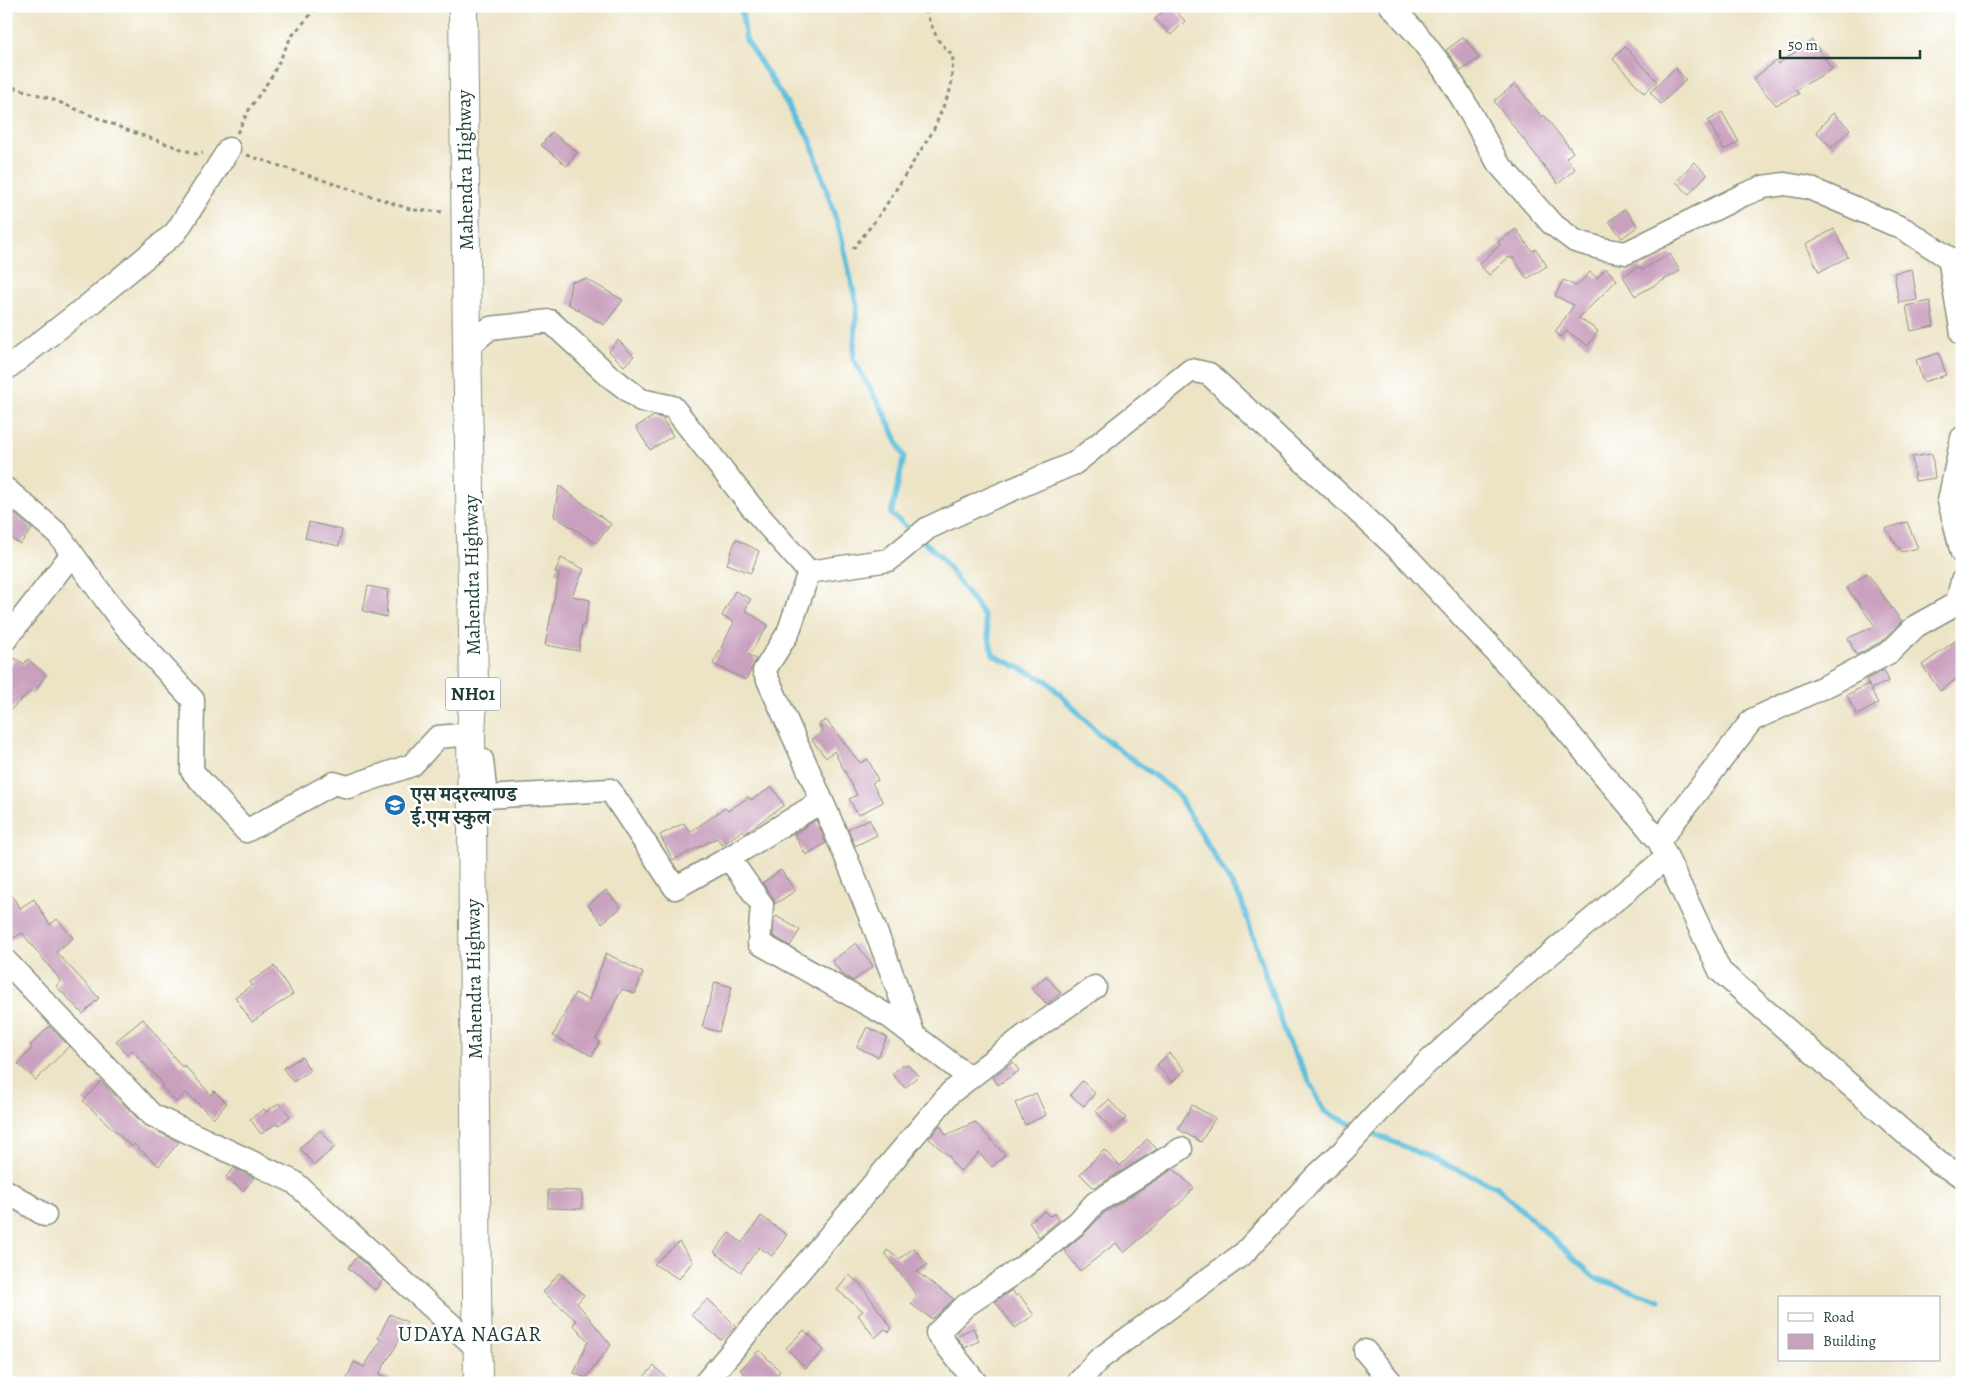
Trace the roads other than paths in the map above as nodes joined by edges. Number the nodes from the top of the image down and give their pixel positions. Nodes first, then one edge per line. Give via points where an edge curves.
1 (463, 6) edge
2 (1391, 6) edge
3 (229, 149) road end
4 (1955, 260) edge
5 (1962, 334) edge
6 (467, 347) junction
7 (6, 369) edge
8 (1962, 438) edge
9 (6, 489) edge
10 (1962, 553) edge
11 (72, 554) junction
12 (809, 572) junction
13 (1962, 581) edge
14 (6, 639) edge
15 (474, 682) junction
16 (471, 734) junction
17 (822, 801) junction
18 (1663, 849) junction
19 (729, 858) junction
20 (6, 960) edge
21 (1095, 987) dead end
22 (914, 1036) junction
23 (970, 1078) junction
24 (1181, 1149) dead end
25 (1962, 1176) edge
26 (6, 1191) edge
27 (45, 1215) dead end
28 (478, 1349) junction
29 (1365, 1351) dead end
30 (478, 1383) edge
31 (705, 1383) edge
32 (976, 1383) edge
33 (1078, 1383) edge
34 (1392, 1383) edge

1 - 6 highway, Mahendra Highway / NH01
2 - 4 street via 1443,68 1498,163 1551,222 1575,241 1626,253 1743,194 1785,184 1809,188 1904,229
3 - 7 street via 176,232
4 - 5 street
6 - 12 street via 490,328 550,321 607,374 641,400 673,407 754,510
6 - 15 highway, Mahendra Highway / NH01
8 - 10 street via 1949,501
9 - 11 street via 58,534
11 - 14 street
11 - 16 street via 122,622 193,700 192,771 246,831 334,783 348,787 412,765 438,736
12 - 17 street via 788,634 764,671
12 - 18 street via 889,560 928,528 1075,463 1191,370 1209,374 1409,559 1547,707
13 - 18 street via 1957,603 1916,626 1890,652 1752,720
15 - 16 highway, Mahendra Highway / NH01
15 - 19 street via 486,797 610,790 675,888
16 - 28 highway, Mahendra Highway / NH01
17 - 19 street
17 - 22 street
18 - 25 street via 1720,971 1939,1163
18 - 33 street via 1406,1082 1244,1253 1098,1360
19 - 22 street via 762,905 759,943 890,1017
20 - 28 street via 152,1115 294,1182
21 - 23 street
22 - 23 street
23 - 31 street via 950,1093
24 - 32 street via 1095,1203 1078,1222 1023,1267 965,1306 937,1333
26 - 27 street
28 - 30 highway, Mahendra Highway / NH01
29 - 34 street

